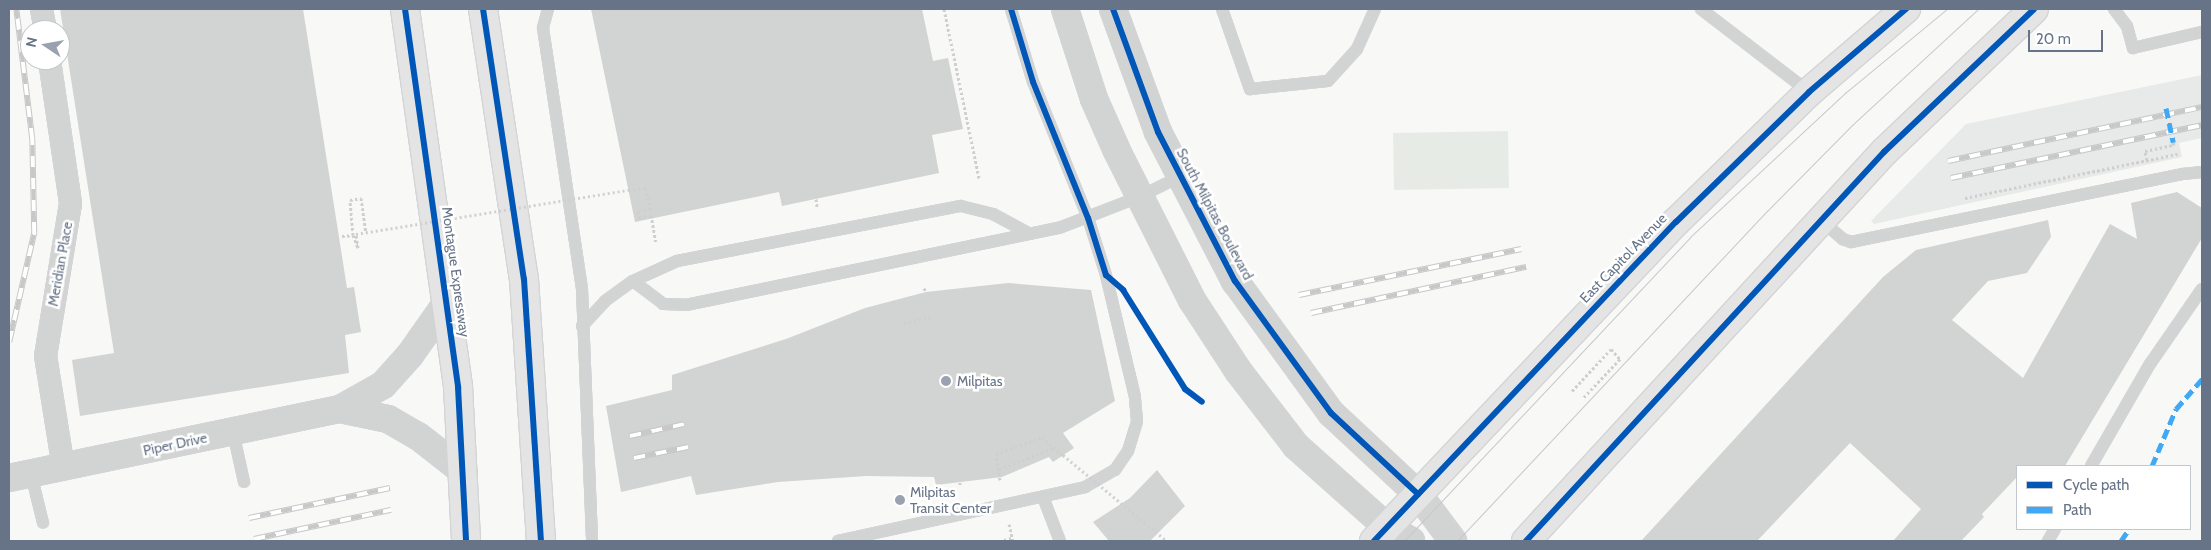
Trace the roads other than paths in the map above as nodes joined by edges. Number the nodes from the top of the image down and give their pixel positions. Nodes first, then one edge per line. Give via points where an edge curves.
1 (404, 9) edge
2 (483, 9) edge
3 (548, 9) edge
4 (1011, 9) edge
5 (1065, 9) edge
6 (1113, 9) edge
7 (1222, 9) edge
8 (1375, 9) edge
9 (1701, 9) edge
10 (2034, 9) edge
11 (2114, 9) edge
12 (1897, 12) edge
13 (2202, 32) edge
14 (50, 70) edge
15 (1808, 92) junction
16 (2202, 172) edge
17 (1179, 177) junction
18 (1140, 197) junction
19 (1088, 218) junction
20 (1821, 220) junction
21 (1030, 234) junction
22 (633, 281) junction
23 (2202, 289) edge
24 (448, 301) junction
25 (582, 326) junction
26 (340, 409) junction
27 (233, 431) junction
28 (2092, 465) edge
29 (63, 467) junction
30 (464, 472) junction
31 (20, 476) edge
32 (244, 482) dead end
33 (1418, 494) junction
34 (1042, 497) junction
35 (43, 523) dead end
36 (2054, 530) edge
37 (1380, 534) edge
38 (466, 541) edge
39 (540, 541) edge
40 (592, 541) edge
41 (838, 541) edge
42 (1060, 541) edge
43 (1411, 541) edge
44 (1453, 541) edge
45 (1526, 541) edge
46 (2048, 541) edge

1 - 24 main road, Montague Expressway
2 - 39 main road via 524,279
3 - 25 lane via 543,28 577,243
4 - 19 lane via 1033,82
5 - 18 street via 1094,99
6 - 17 street, South Milpitas Boulevard via 1133,70
7 - 8 lane via 1250,89 1328,81 1357,48
9 - 15 lane
10 - 20 main road via 1884,152
11 - 13 lane via 2127,26 2132,48
12 - 15 main road, East Capitol Avenue
14 - 29 street, Meridian Place via 70,203 44,355
15 - 33 main road, East Capitol Avenue via 1629,269
16 - 20 lane via 1851,242
17 - 18 lane
17 - 33 street, South Milpitas Boulevard via 1235,281 1331,413
18 - 19 lane
18 - 37 street via 1192,300 1239,372 1296,446
19 - 21 lane
19 - 34 lane via 1115,313 1135,397 1137,421 1128,451 1115,470 1086,487
20 - 45 main road
21 - 22 lane via 686,305 663,304
21 - 22 lane via 993,214 961,206 677,261
22 - 25 lane via 605,301
23 - 28 lane via 2150,364
24 - 26 street, Piper Drive via 410,355 383,385
24 - 30 main road, Montague Expressway
25 - 40 lane
26 - 27 street, Piper Drive
26 - 30 street, Piper Drive via 388,419 418,436
27 - 29 street, Piper Drive
27 - 32 lane
29 - 31 street, Piper Drive
30 - 38 main road, Montague Expressway
31 - 35 lane
33 - 37 main road, East Capitol Avenue
33 - 44 street, South Milpitas Boulevard
34 - 41 lane
34 - 42 lane
36 - 46 lane
37 - 43 street

